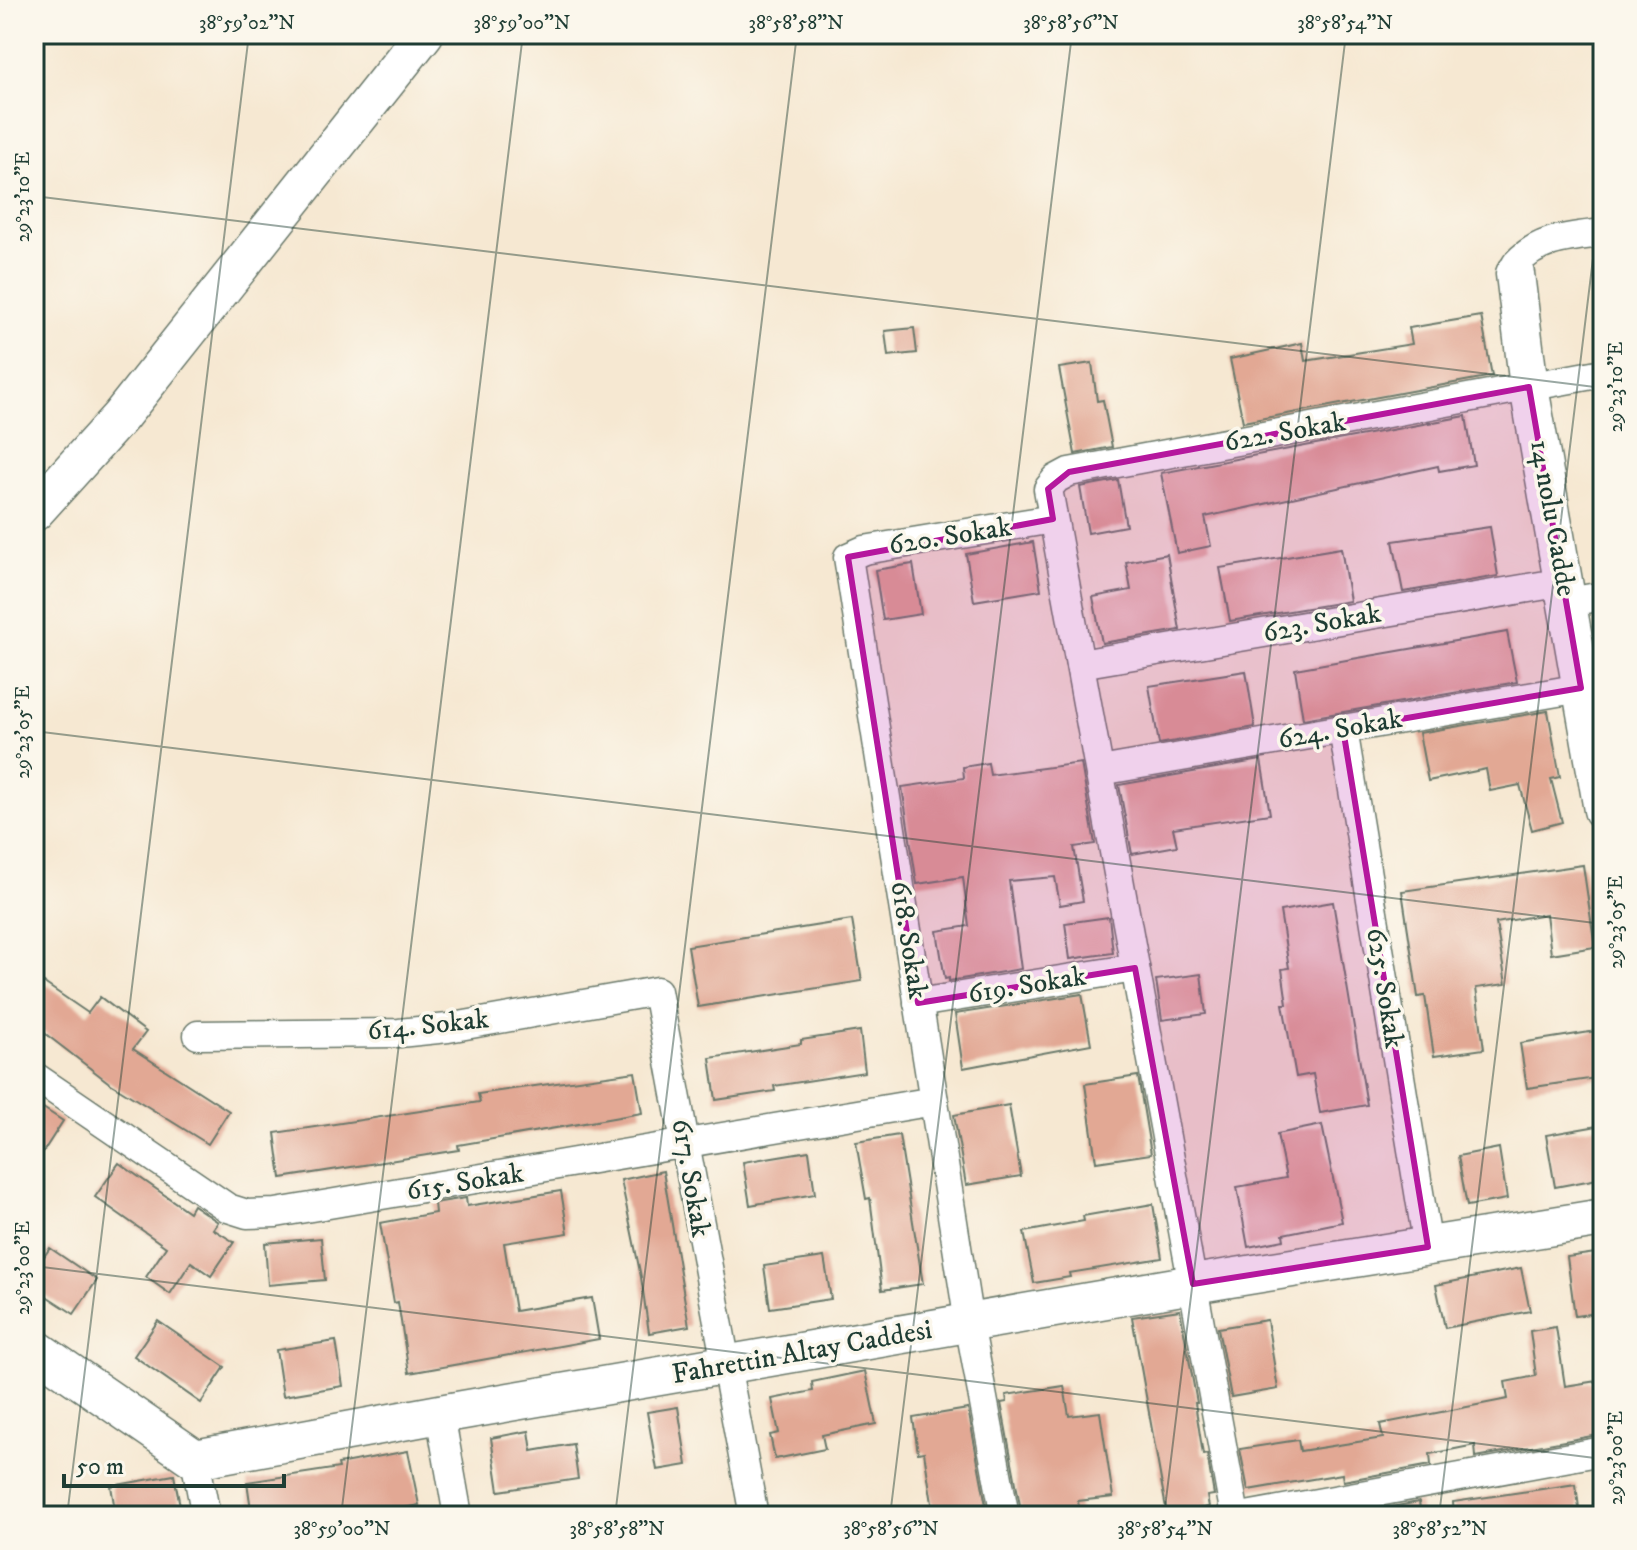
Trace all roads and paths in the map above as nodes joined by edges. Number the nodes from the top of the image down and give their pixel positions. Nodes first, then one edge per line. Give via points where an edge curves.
1 (424, 34) edge
2 (1603, 233) edge
3 (1515, 274) joint
4 (1603, 373) edge
5 (1529, 387) junction
6 (34, 512) edge
7 (1053, 519) junction
8 (848, 557) joint
9 (1578, 593) edge
10 (1080, 664) junction
11 (1581, 688) junction
12 (1343, 729) junction
13 (1100, 771) junction
14 (1603, 810) edge
15 (1135, 968) junction
16 (657, 991) joint
17 (918, 1003) junction
18 (198, 1035) dead end
19 (34, 1076) edge
20 (934, 1101) junction
21 (686, 1145) junction
22 (1603, 1218) edge
23 (1428, 1247) junction
24 (1193, 1284) junction
25 (969, 1323) junction
26 (34, 1348) edge
27 (725, 1365) junction
28 (440, 1414) junction
29 (1603, 1451) edge
30 (195, 1459) junction
31 (206, 1516) edge
32 (458, 1516) edge
33 (754, 1516) edge
34 (1005, 1516) edge
35 (1235, 1516) edge
36 (1246, 1516) edge

1 - 6 street via 120,417
2 - 3 street via 1535,246 1516,264
3 - 5 street, 14 nolu Cadde
4 - 5 street, 622. Sokak
5 - 7 street, 622. Sokak via 1069,472 1048,489
5 - 9 street, 14 nolu Cadde
7 - 8 street, 620. Sokak
7 - 10 street
8 - 17 street, 618. Sokak
9 - 10 street, 623. Sokak
9 - 11 street, 14 nolu Cadde
10 - 13 street
11 - 12 street, 624. Sokak
11 - 14 street, 14 nolu Cadde
12 - 13 street, 624. Sokak
12 - 23 street, 625. Sokak
13 - 15 street
15 - 17 street, 619. Sokak
15 - 24 street
16 - 18 street, 614. Sokak via 399,1033
16 - 21 street, 617. Sokak
17 - 20 street, 618. Sokak
19 - 21 street, 615. Sokak via 228,1208 247,1214
20 - 21 street, 615. Sokak
20 - 25 street, 618. Sokak
21 - 27 street, 617. Sokak
22 - 23 street, Fahrettin Altay Caddesi
23 - 24 street, Fahrettin Altay Caddesi
24 - 25 street, Fahrettin Altay Caddesi
24 - 35 street
25 - 27 street, Fahrettin Altay Caddesi
25 - 34 street, 618. Sokak
26 - 30 street
27 - 28 street, Fahrettin Altay Caddesi
27 - 33 street, 617. Sokak
28 - 30 street, Fahrettin Altay Caddesi
28 - 32 street
29 - 36 street
30 - 31 street

